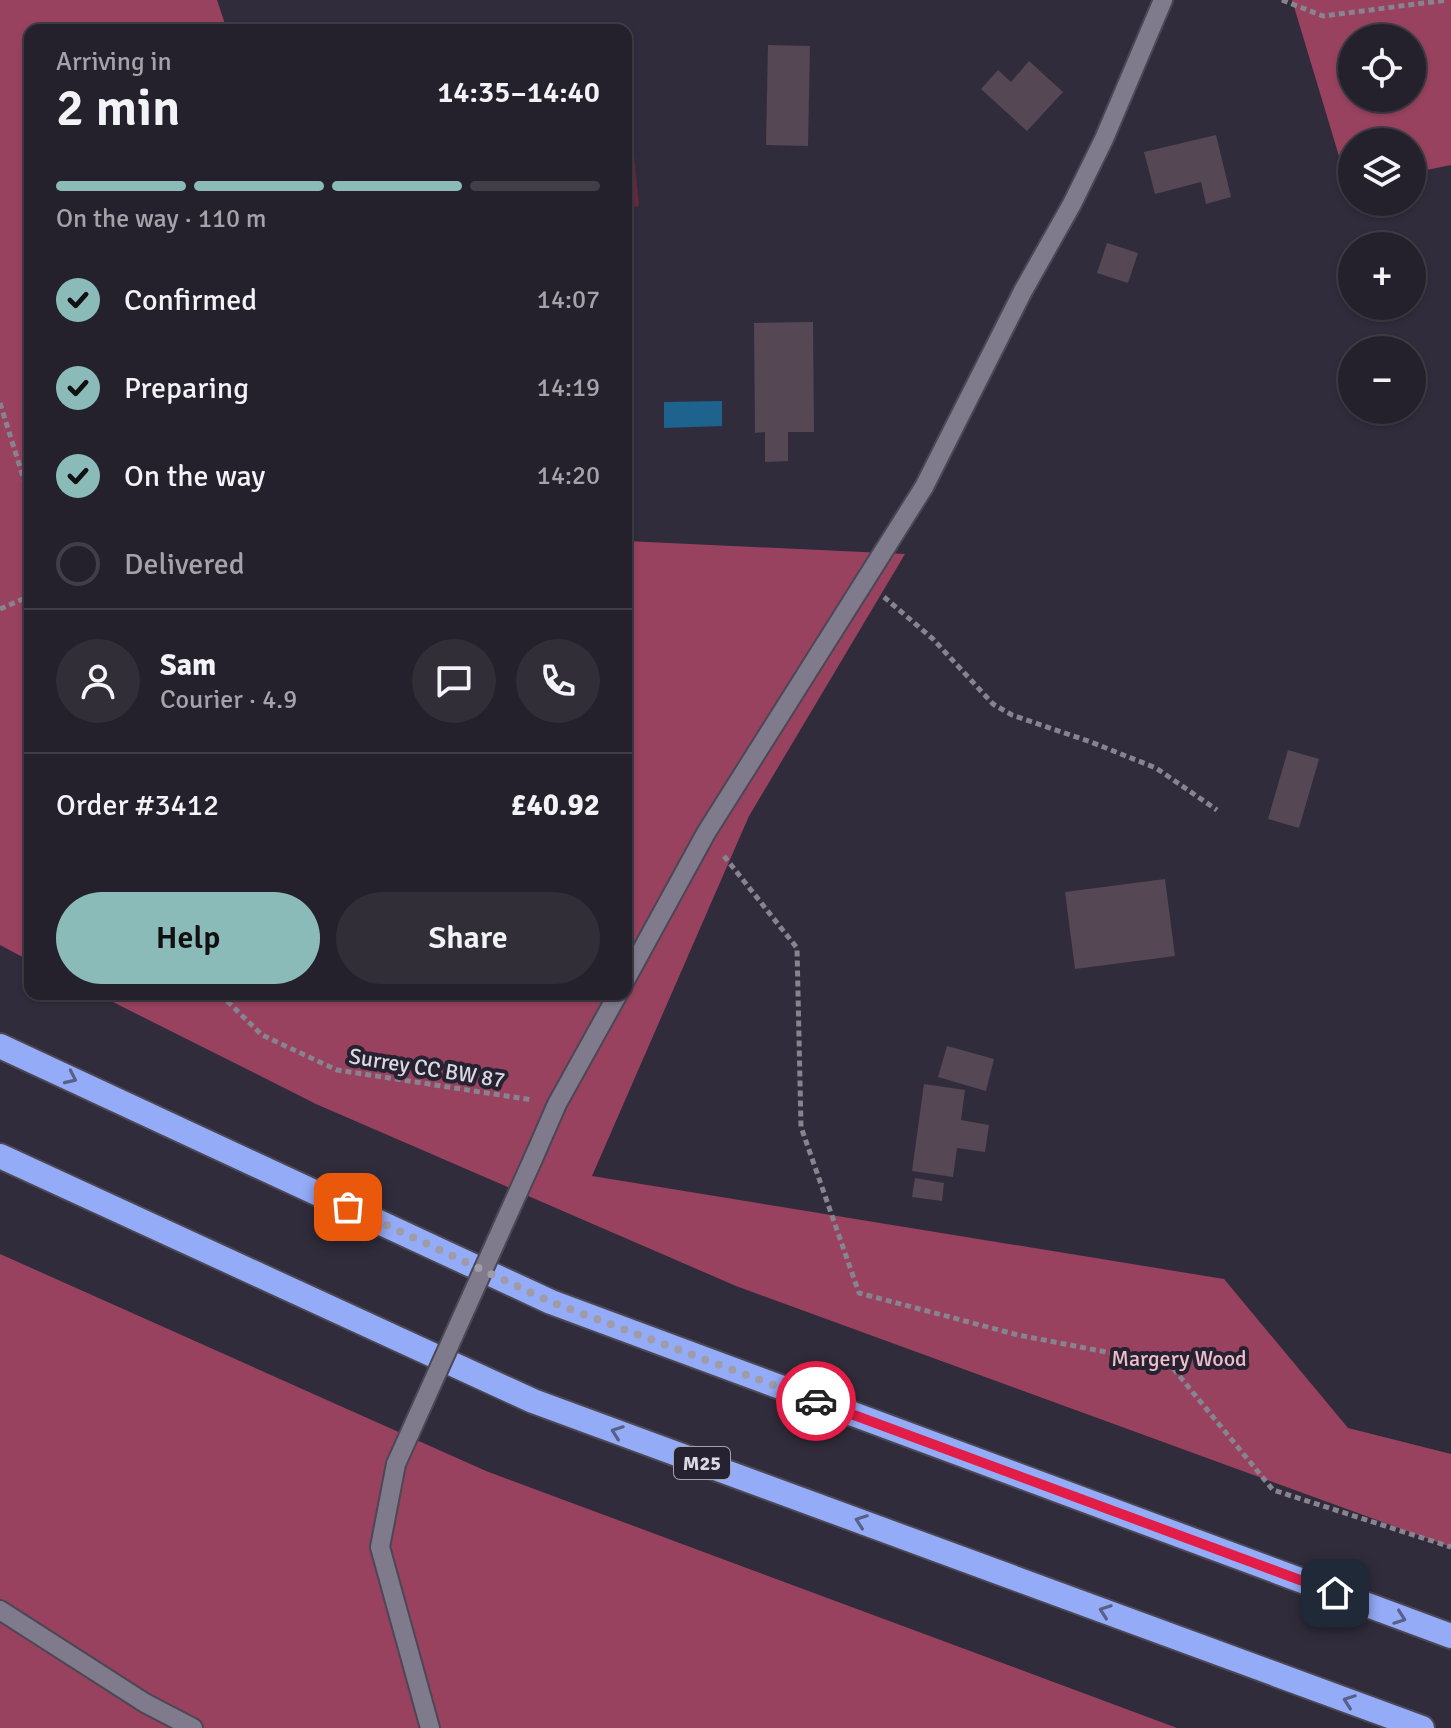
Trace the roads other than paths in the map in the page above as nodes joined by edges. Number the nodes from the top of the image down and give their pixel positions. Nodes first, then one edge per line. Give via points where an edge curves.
1 (1163, 0) edge
2 (632, 968) edge
3 (615, 1000) edge
4 (0, 1046) edge
5 (0, 1156) edge
6 (0, 1610) edge
7 (1451, 1636) edge
8 (193, 1728) edge
9 (430, 1728) edge
10 (1422, 1728) edge

1 - 2 lane via 1104,139 924,487 706,833
3 - 9 lane, bridge via 557,1104 396,1464 380,1547
4 -> 7 highway via 551,1302
10 -> 5 highway, M25 via 533,1401
6 - 8 lane

